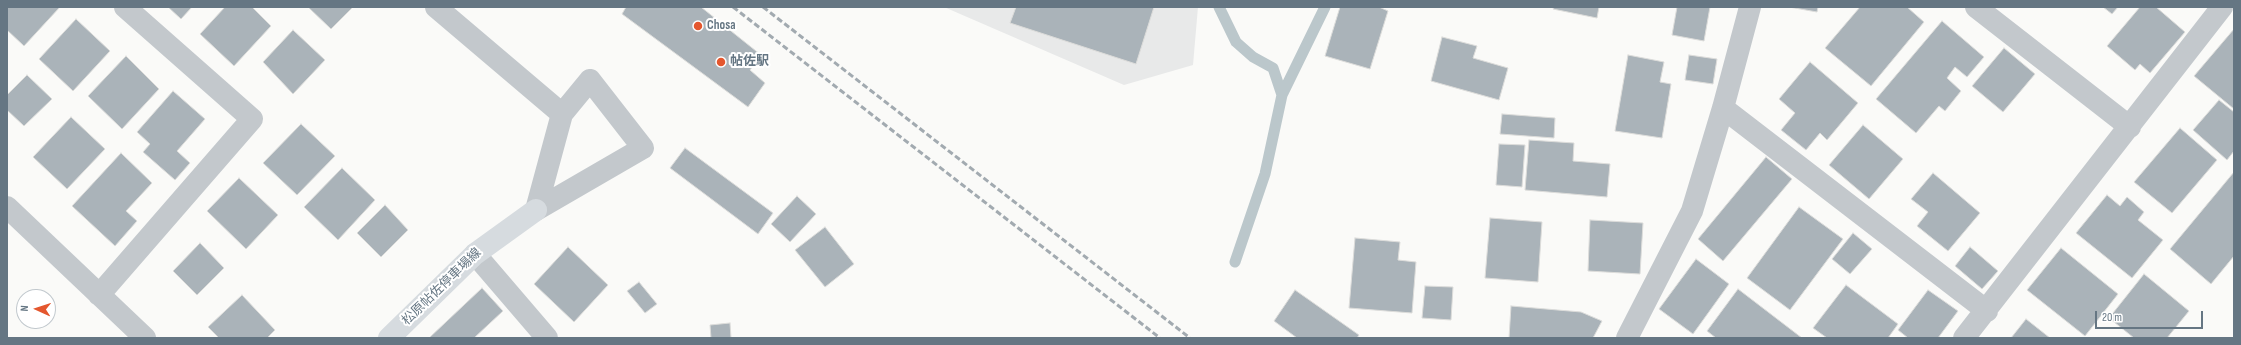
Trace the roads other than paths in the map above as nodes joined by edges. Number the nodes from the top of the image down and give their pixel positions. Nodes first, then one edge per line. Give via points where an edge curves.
1 (125, 7) edge
2 (436, 7) edge
3 (1750, 7) edge
4 (1976, 7) edge
5 (2222, 7) edge
6 (1724, 108) junction
7 (562, 114) junction
8 (2130, 127) junction
9 (7, 207) edge
10 (536, 210) junction
11 (475, 254) junction
12 (99, 295) junction
13 (1987, 312) junction
14 (1632, 337) edge
15 (145, 338) edge
16 (389, 338) edge
17 (547, 338) edge
18 (1964, 338) edge

1 - 12 street via 252,118
2 - 7 street
3 - 6 street
4 - 8 street
5 - 8 street
6 - 13 street
6 - 14 street via 1692,211
7 - 10 street
7 - 10 street via 590,80 643,148
8 - 13 street
9 - 12 street
10 - 11 main road, 松原帖佐停車場線
11 - 16 main road, 松原帖佐停車場線
11 - 17 street
12 - 15 street
13 - 18 street

